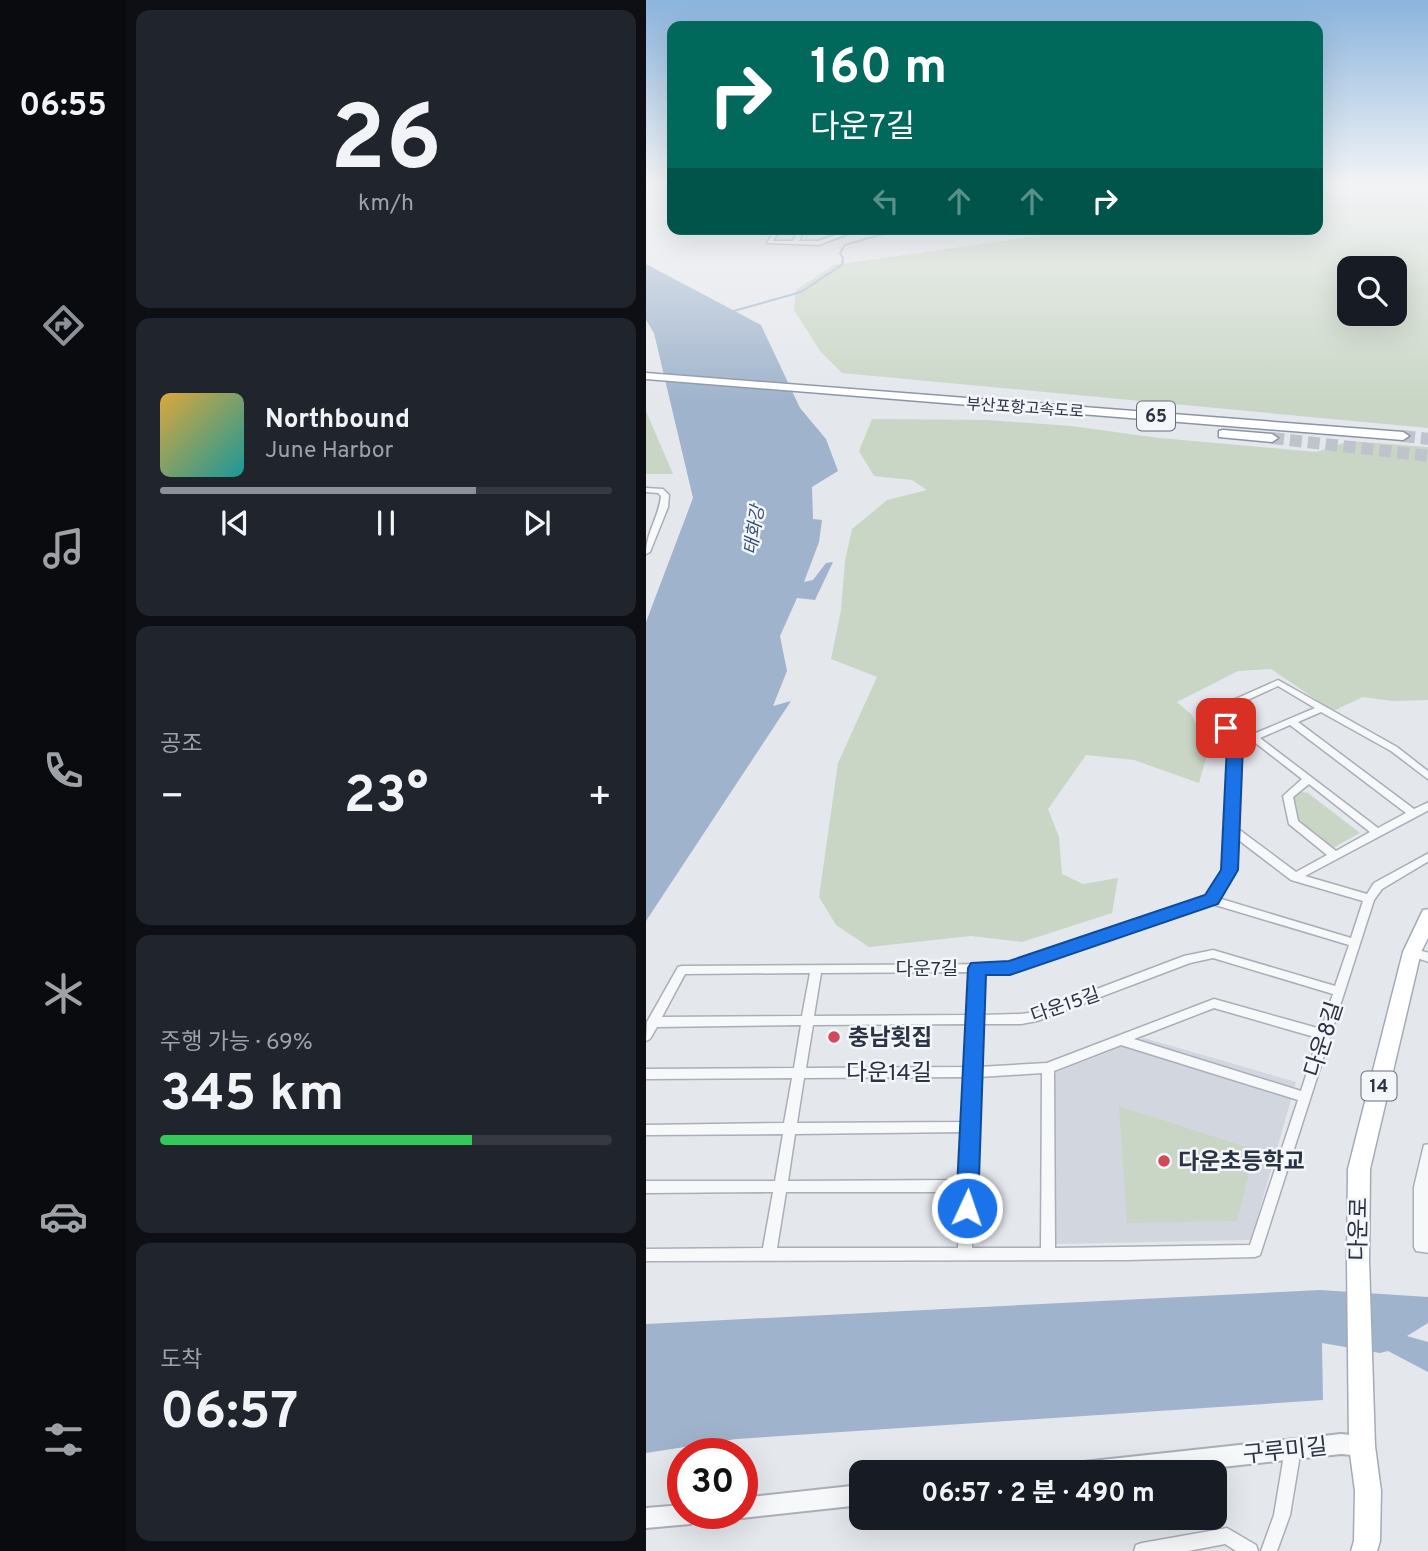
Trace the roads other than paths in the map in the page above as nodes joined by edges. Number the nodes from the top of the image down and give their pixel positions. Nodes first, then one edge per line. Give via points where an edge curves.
1 (646, 378) edge
2 (909, 400) junction
3 (1403, 436) tunnel mouth
4 (1272, 438) tunnel mouth
5 (646, 490) edge
6 (646, 552) edge
7 (1322, 708) junction
8 (1291, 721) junction
9 (1255, 738) junction
10 (1235, 745) junction
11 (1428, 777) edge
12 (1309, 779) junction
13 (1428, 805) edge
14 (1413, 813) junction
15 (1232, 830) junction
16 (1377, 832) junction
17 (1334, 855) junction
18 (1428, 856) edge
19 (1295, 877) junction
20 (1212, 900) junction
21 (1369, 900) junction
22 (1428, 915) edge
23 (1355, 943) junction
24 (1420, 955) edge
25 (977, 968) junction
26 (816, 969) junction
27 (1339, 991) junction
28 (808, 1019) junction
29 (975, 1022) junction
30 (653, 1023) junction
31 (1324, 1035) junction
32 (646, 1036) edge
33 (1121, 1040) junction
34 (1047, 1069) junction
35 (973, 1072) junction
36 (799, 1073) junction
37 (646, 1074) edge
38 (1304, 1097) junction
39 (970, 1127) junction
40 (790, 1129) junction
41 (646, 1130) edge
42 (1428, 1149) edge
43 (968, 1186) junction
44 (646, 1187) edge
45 (780, 1187) junction
46 (1428, 1247) edge
47 (965, 1254) junction
48 (1048, 1254) junction
49 (646, 1255) edge
50 (769, 1255) junction
51 (1362, 1446) junction
52 (1293, 1450) junction
53 (1198, 1460) edge
54 (849, 1496) edge
55 (758, 1506) edge
56 (667, 1516) edge
57 (646, 1518) edge
58 (1142, 1551) edge
59 (1250, 1551) edge
60 (1269, 1551) edge
61 (1364, 1551) edge

1 - 2 highway, 부산포항고속도로 / 65
2 - 3 highway, 부산포항고속도로 / 65
2 - 4 highway, 부산포항고속도로 / 65
5 - 6 street via 665,495
7 - 8 street
7 - 10 street via 1278,683 1216,710
7 - 11 street via 1394,749
8 - 9 street
8 - 14 street
9 - 10 street
9 - 12 street
10 - 15 street
12 - 16 street
12 - 17 street via 1288,796 1293,822
13 - 14 street
14 - 16 street
15 - 19 street
15 - 20 street via 1230,870
16 - 17 street
17 - 19 street
18 - 21 street, 다운8길 via 1378,886
19 - 21 street
20 - 23 street
20 - 25 street, 다운7길 via 1010,968
21 - 23 street, 다운8길
22 - 24 main road, 다운로 / 14
23 - 27 street, 다운8길
24 - 51 main road, 다운로 / 14 via 1359,1169
25 - 26 street, 다운7길
25 - 29 street
26 - 28 street
26 - 30 street, 다운7길 via 682,970
27 - 29 street, 다운15길 via 1214,954 1188,959 1037,1016
27 - 31 street, 다운8길
28 - 29 street, 다운15길
28 - 30 street, 다운15길
28 - 36 street
29 - 35 street
30 - 32 street, 다운7길
31 - 33 street, 다운14길 via 1214,1003
31 - 38 street, 다운8길
33 - 34 street, 다운14길
33 - 38 street
34 - 35 street, 다운14길
34 - 48 street
35 - 36 street, 다운14길
35 - 39 street
36 - 37 street, 다운14길
36 - 40 street
38 - 48 street, 다운8길 via 1255,1251
39 - 40 street
39 - 43 street
40 - 41 street
40 - 45 street
42 - 46 street via 1421,1187 1421,1247
43 - 45 street
43 - 47 street
44 - 45 street
45 - 50 street
47 - 48 street
47 - 50 street
49 - 50 street
51 - 52 street, 구루미길
51 - 61 main road, 다운로 / 14 via 1368,1490
52 - 53 street, 구루미길
52 - 60 street via 1282,1515
54 - 55 street
56 - 57 street
58 - 59 street via 1227,1536

